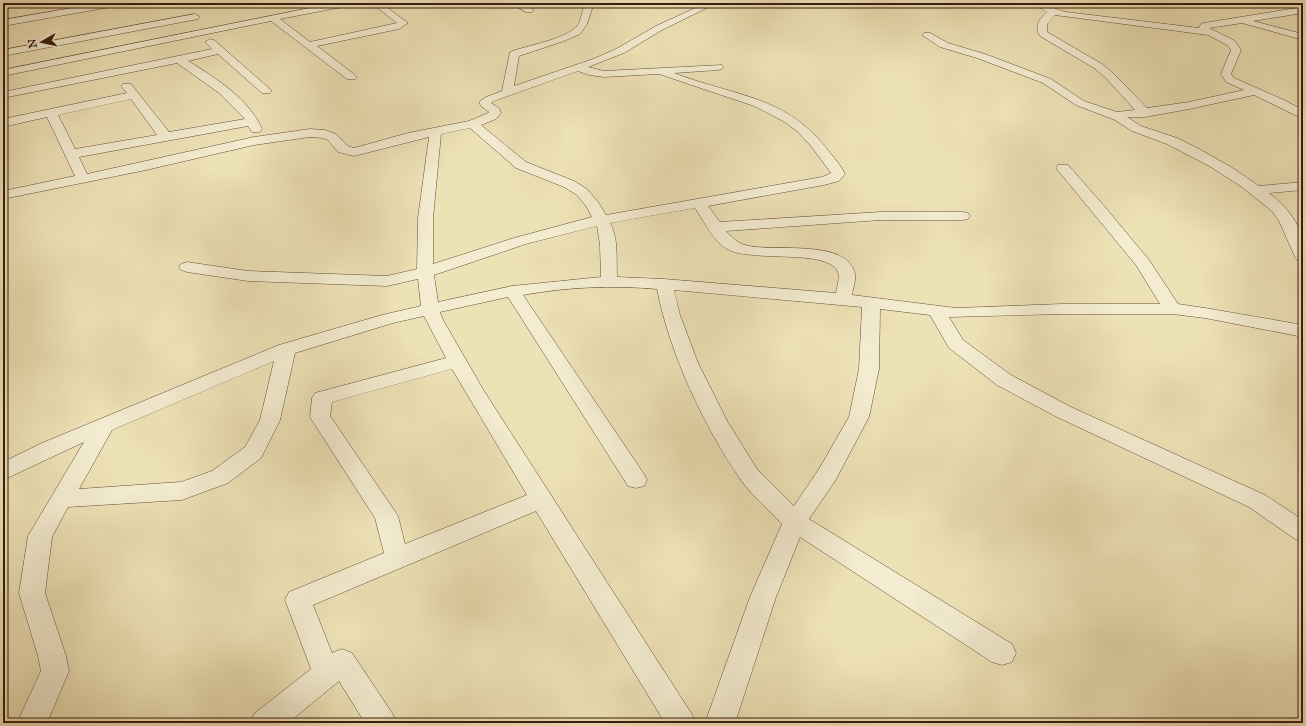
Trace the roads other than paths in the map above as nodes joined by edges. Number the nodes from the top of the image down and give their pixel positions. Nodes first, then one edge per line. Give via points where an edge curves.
1 (10, 3) edge
2 (116, 3) edge
3 (347, 3) edge
4 (375, 3) edge
5 (515, 3) edge
6 (590, 3) edge
7 (713, 3) edge
8 (1036, 3) edge
9 (1284, 3) edge
10 (3, 4) edge
11 (31, 8) dead end
12 (1303, 9) edge
13 (529, 10) dead end
14 (1053, 12) junction
15 (39, 16) junction
16 (195, 17) dead end
17 (274, 19) junction
18 (1239, 20) junction
19 (3, 23) edge
20 (152, 26) junction
21 (1209, 32) junction
22 (200, 33) junction
23 (927, 35) dead end
24 (1303, 37) edge
25 (167, 40) junction
26 (309, 45) junction
27 (220, 51) junction
28 (3, 53) edge
29 (180, 60) junction
30 (578, 67) junction
31 (718, 68) dead end
32 (659, 70) junction
33 (116, 72) junction
34 (3, 73) edge
35 (351, 77) dead end
36 (266, 91) dead end
37 (1254, 91) junction
38 (508, 92) junction
39 (3, 95) edge
40 (135, 95) junction
41 (51, 113) junction
42 (1145, 113) junction
43 (1303, 115) edge
44 (1119, 117) junction
45 (253, 121) junction
46 (3, 123) edge
47 (472, 124) junction
48 (435, 132) junction
49 (165, 136) junction
50 (254, 141) junction
51 (71, 154) junction
52 (1063, 168) dead end
53 (83, 180) junction
54 (1303, 186) edge
55 (1256, 190) junction
56 (3, 195) edge
57 (699, 203) junction
58 (963, 216) dead end
59 (600, 220) junction
60 (716, 227) junction
61 (1303, 257) edge
62 (187, 267) dead end
63 (426, 272) junction
64 (609, 282) junction
65 (664, 284) junction
66 (512, 291) junction
67 (843, 299) junction
68 (870, 303) junction
69 (430, 309) junction
70 (1172, 309) junction
71 (936, 312) junction
72 (1303, 331) edge
73 (286, 349) junction
74 (457, 361) junction
75 (104, 426) junction
76 (3, 472) edge
77 (636, 480) dead end
78 (62, 499) junction
79 (541, 499) junction
80 (795, 522) junction
81 (1303, 532) edge
82 (397, 558) junction
83 (1002, 652) dead end
84 (327, 675) junction
85 (32, 723) edge
86 (265, 723) edge
87 (382, 723) edge
88 (681, 723) edge
89 (720, 723) edge

1 - 10 street
2 - 15 street
3 - 17 street
4 - 26 street via 403,23 396,27
5 - 13 street
6 - 38 street via 581,27 575,32 514,54
7 - 30 street via 659,28 620,51
8 - 14 street
9 - 12 street
11 - 15 street
12 - 18 street
14 - 21 street via 1075,17
14 - 42 street via 1042,22 1042,34 1098,66
15 - 19 street
16 - 20 street
17 - 22 street
17 - 26 street
18 - 21 street via 1204,26 1204,30
18 - 24 street
20 - 25 street
20 - 28 street
21 - 37 street via 1230,43 1236,50 1226,74 1230,80
22 - 25 street
22 - 27 street
23 - 44 street via 944,45 1047,81 1085,105
25 - 34 street
26 - 35 street
27 - 29 street
27 - 36 street
29 - 33 street
29 - 45 street via 229,95
30 - 32 street via 597,74
30 - 38 street
31 - 32 street
32 - 57 street via 773,110 791,120 803,129 838,174 824,181
33 - 39 street
33 - 40 street
37 - 42 street
37 - 43 street
38 - 47 street via 486,102 495,111 492,116
40 - 41 street
40 - 49 street
41 - 46 street
41 - 51 street
42 - 44 street via 1122,114
44 - 55 street via 1133,126 1210,159
45 - 49 street
45 - 50 street via 256,127
47 - 48 street
47 - 59 street via 521,165 569,184 582,192 593,205
48 - 50 street via 354,152 343,149 332,137 318,132
48 - 63 street via 426,226
49 - 51 street
50 - 53 street
51 - 53 street
52 - 70 street via 1143,263
53 - 56 street
54 - 55 street
55 - 61 street via 1280,210
57 - 59 street
57 - 60 street
58 - 60 street via 880,216
59 - 63 street via 520,240
59 - 64 street via 606,230
60 - 67 street via 733,246 740,249 808,253 837,261 846,273
62 - 63 street via 248,276 387,281
63 - 69 street
64 - 65 street
64 - 66 street
65 - 67 street
65 - 80 street via 671,316 688,363 717,423 749,475
66 - 69 street
66 - 77 street
67 - 68 street
68 - 71 street
68 - 80 street via 869,369 859,417 827,475
69 - 73 street
69 - 74 street
70 - 71 street
70 - 72 street
71 - 81 street via 956,344 1004,380 1064,412 1257,501
73 - 75 street
73 - 78 street via 270,420 252,452 220,477 182,491
74 - 79 street
74 - 82 street via 322,398 320,417 386,516
75 - 76 street via 50,448
75 - 78 street
78 - 85 street via 40,536 32,593 55,672
79 - 82 street
79 - 88 street
80 - 83 street
80 - 89 street via 763,597
82 - 84 street via 298,600
84 - 86 street
84 - 87 street via 342,662

